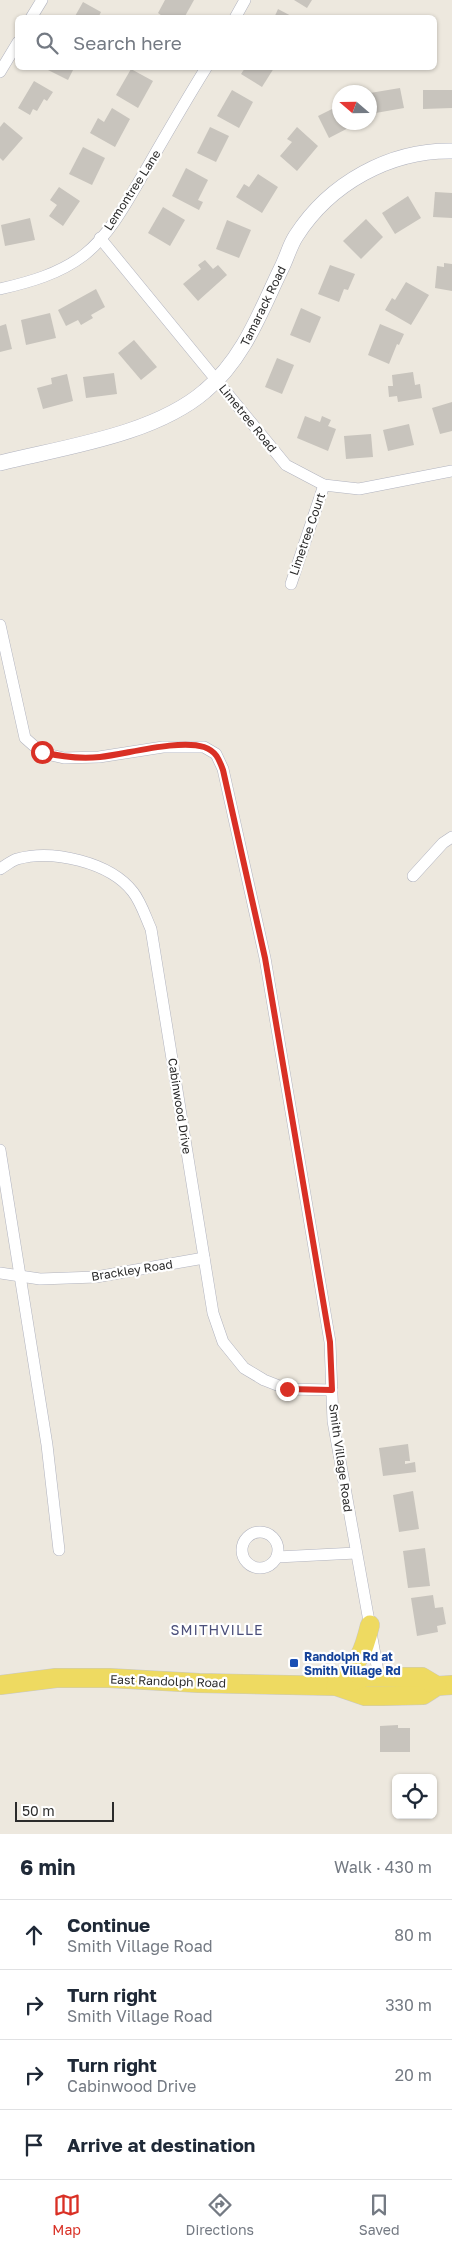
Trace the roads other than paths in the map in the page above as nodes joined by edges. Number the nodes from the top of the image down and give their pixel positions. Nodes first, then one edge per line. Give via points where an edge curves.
1 (42, 0) edge
2 (245, 0) edge
3 (33, 15) edge
4 (237, 15) edge
5 (15, 47) edge
6 (205, 70) edge
7 (0, 72) edge
8 (452, 151) edge
9 (100, 238) junction
10 (0, 289) edge
11 (216, 380) junction
12 (0, 463) edge
13 (452, 470) edge
14 (324, 484) junction
15 (290, 584) dead end
16 (0, 625) edge
17 (452, 837) edge
18 (0, 869) edge
19 (414, 876) dead end
20 (0, 1150) edge
21 (204, 1258) junction
22 (0, 1273) edge
23 (21, 1276) junction
24 (332, 1390) junction
25 (59, 1550) dead end
26 (356, 1553) junction
27 (277, 1557) dead end
28 (370, 1626) junction
29 (379, 1676) junction
30 (0, 1686) edge
31 (336, 1686) junction
32 (444, 1686) edge

1 - 3 street
2 - 4 street
5 - 7 street
6 - 9 street, Lemontree Lane via 134,190
8 - 11 street, Tamarack Road via 430,150 400,157 367,171 330,196 296,236 243,349
9 - 10 street, Lemontree Lane via 85,254 66,266 33,281
9 - 11 street, Limetree Road
11 - 12 street, Tamarack Road via 178,410 135,430
11 - 14 street, Limetree Road via 286,465
13 - 14 street, Limetree Road via 359,489
14 - 15 street, Limetree Court
16 - 24 street, Smith Village Road via 25,738 42,752 64,758 99,757 163,747 204,747 216,754 223,770 265,958 330,1342
17 - 19 street
18 - 21 street, Cabinwood Drive via 17,860 44,857 85,861 114,874 134,892 151,929
20 - 23 street
21 - 23 street, Brackley Road via 96,1277 40,1279
21 - 24 street, Cabinwood Drive via 213,1313 223,1342 244,1368 287,1389
22 - 23 street, Brackley Road
23 - 25 street via 47,1445
24 - 26 street, Smith Village Road via 333,1421
26 - 27 street
26 - 28 street, Smith Village Road
28 - 29 street, Smith Village Road
28 - 31 main road via 358,1662
29 - 31 main road, East Randolph Road
29 - 32 main road, East Randolph Road via 422,1677
30 - 31 main road, East Randolph Road via 56,1678
31 - 32 main road, East Randolph Road via 365,1696 423,1695

